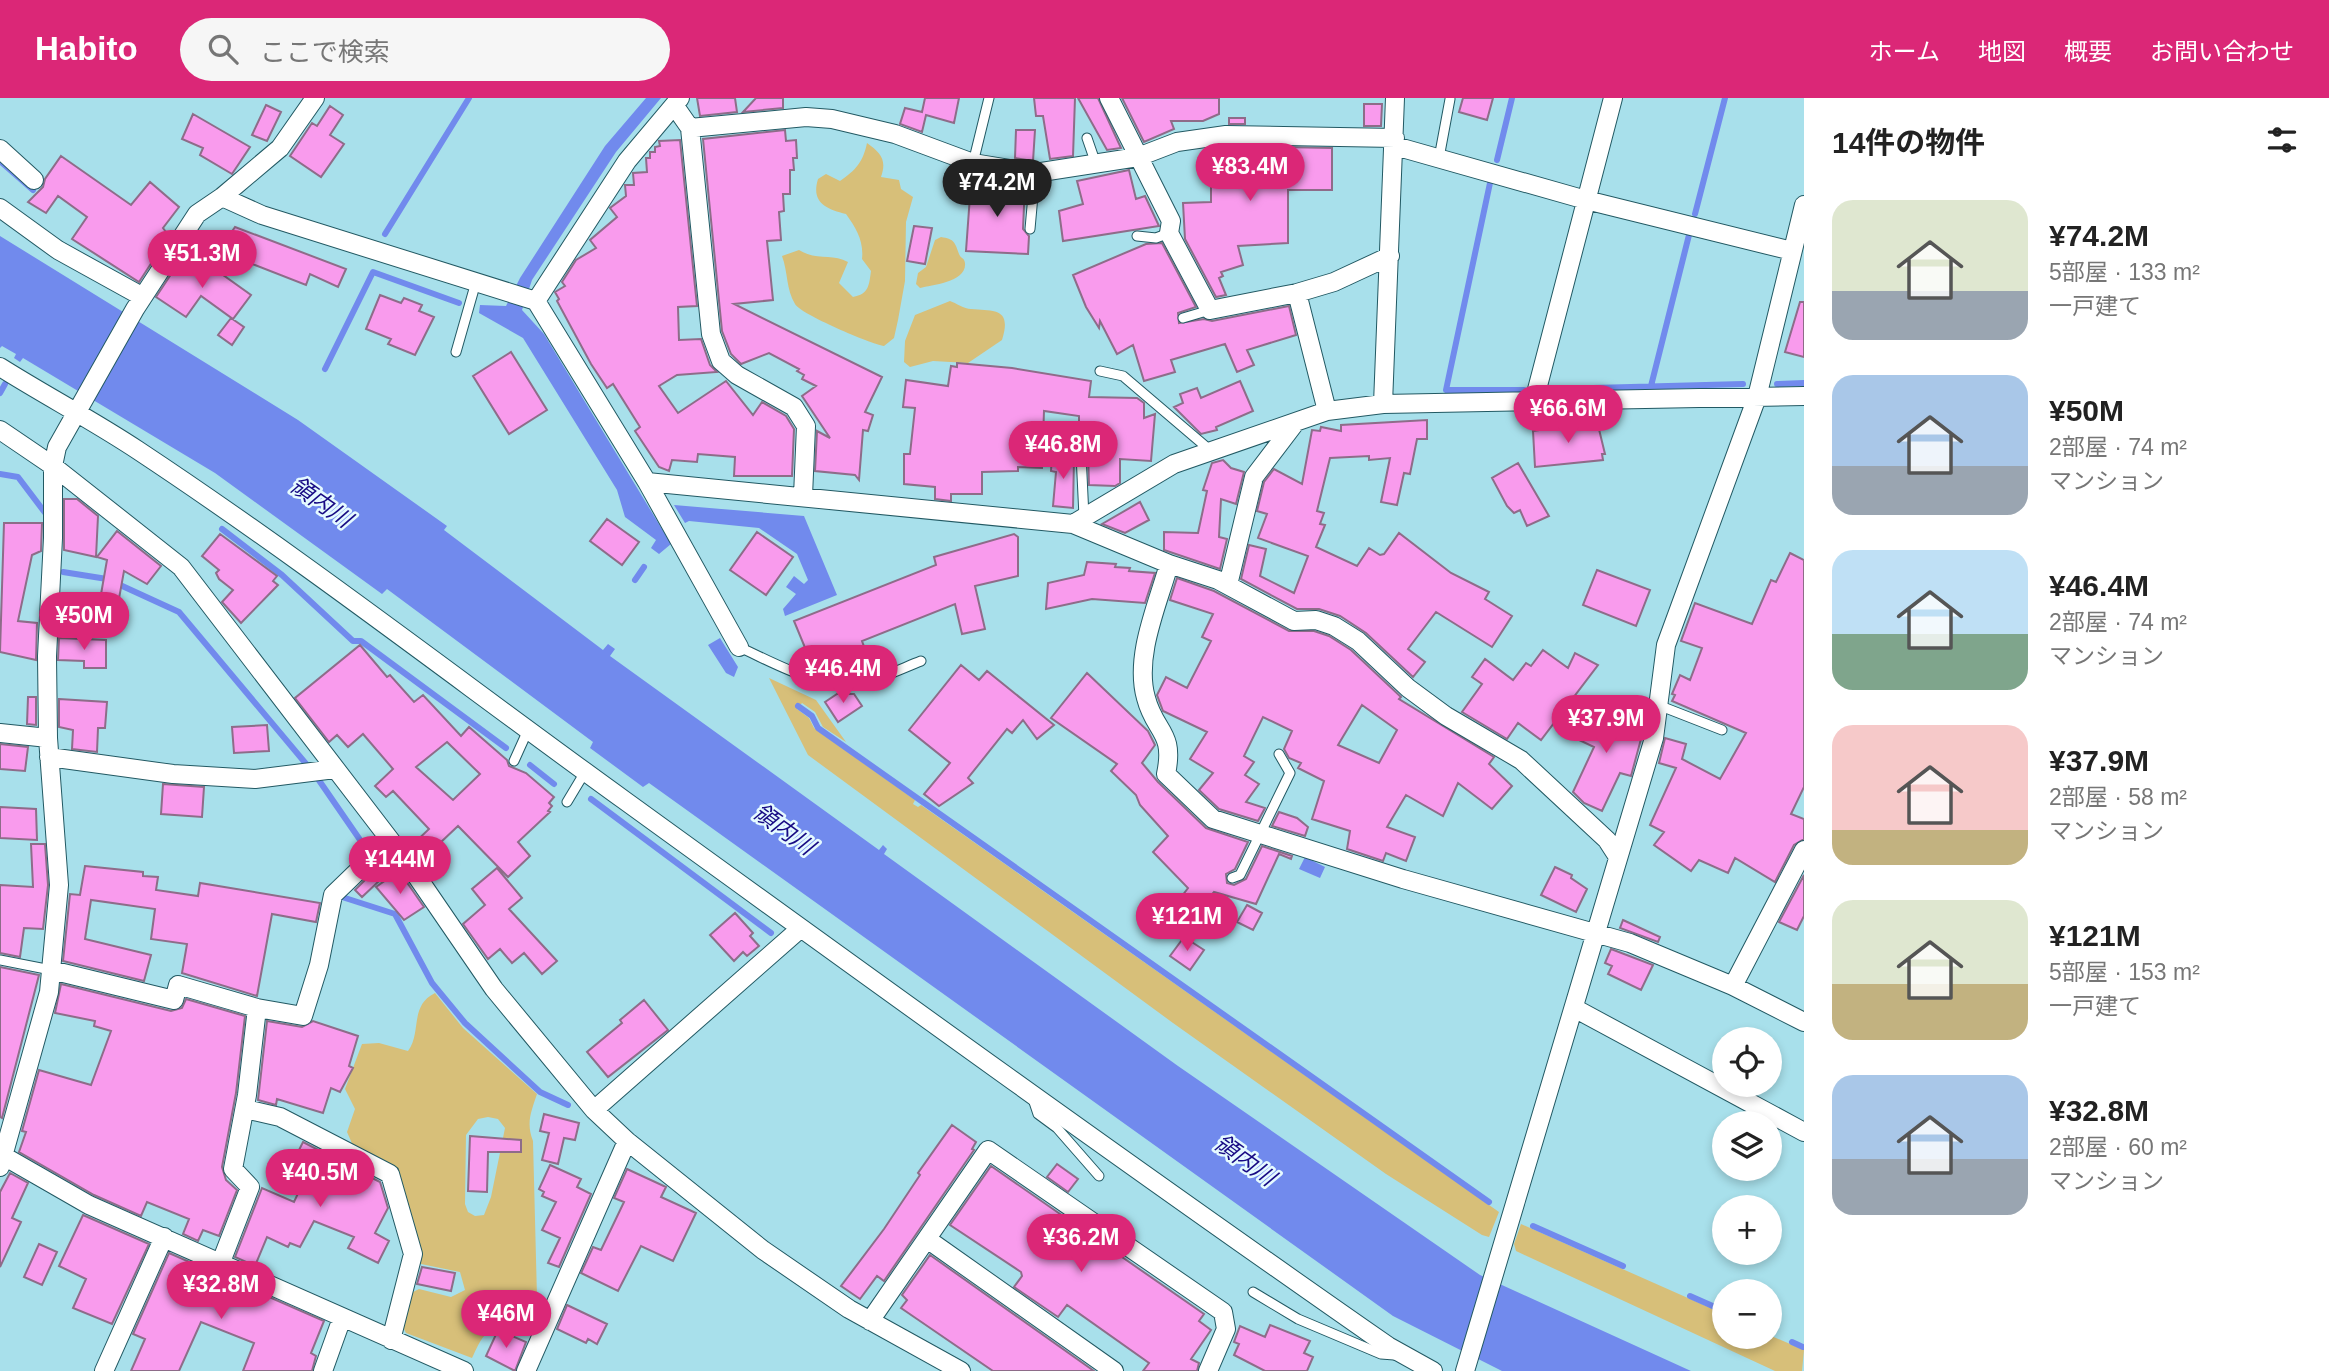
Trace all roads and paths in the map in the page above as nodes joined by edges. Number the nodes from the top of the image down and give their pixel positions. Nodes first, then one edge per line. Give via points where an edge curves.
1 (315, 98) edge
2 (989, 98) edge
3 (1109, 98) edge
4 (1395, 98) edge
5 (1613, 98) edge
6 (1450, 99) edge
7 (677, 102) edge
8 (691, 128) junction
9 (1087, 138) dead end
10 (1395, 142) junction
11 (0, 149) edge
12 (1138, 157) junction
13 (1440, 158) junction
14 (973, 163) junction
15 (1096, 164) junction
16 (1035, 173) junction
17 (34, 180) dead end
18 (222, 197) junction
19 (1586, 200) junction
20 (1804, 205) edge
21 (0, 208) edge
22 (1031, 229) dead end
23 (1169, 233) junction
24 (1137, 236) dead end
25 (1792, 251) junction
26 (1390, 256) junction
27 (475, 282) junction
28 (1297, 293) junction
29 (533, 300) junction
30 (139, 303) junction
31 (1210, 310) junction
32 (1183, 318) dead end
33 (456, 352) dead end
34 (0, 367) edge
35 (1100, 371) dead end
36 (1804, 396) edge
37 (1757, 397) junction
38 (1534, 401) junction
39 (1383, 404) junction
40 (77, 410) junction
41 (1327, 411) junction
42 (1297, 421) junction
43 (0, 430) edge
44 (1067, 435) dead end
45 (1211, 451) junction
46 (53, 466) junction
47 (647, 482) junction
48 (803, 496) junction
49 (1078, 521) junction
50 (1169, 564) junction
51 (1228, 585) junction
52 (739, 646) joint
53 (921, 661) dead end
54 (1658, 705) junction
55 (528, 730) junction
56 (1722, 730) dead end
57 (0, 733) edge
58 (48, 737) junction
59 (1279, 754) dead end
60 (49, 757) junction
61 (514, 761) dead end
62 (335, 769) junction
63 (585, 772) junction
64 (566, 802) dead end
65 (1261, 834) junction
66 (390, 840) junction
67 (1804, 850) edge
68 (1618, 857) junction
69 (1232, 878) dead end
70 (801, 928) junction
71 (1596, 934) junction
72 (0, 960) edge
73 (51, 970) junction
74 (1733, 986) junction
75 (257, 1008) junction
76 (1574, 1008) junction
77 (1804, 1022) edge
78 (1032, 1094) junction
79 (244, 1109) junction
80 (594, 1110) junction
81 (1804, 1132) edge
82 (627, 1141) junction
83 (1, 1159) edge
84 (1099, 1176) dead end
85 (164, 1237) junction
86 (927, 1239) junction
87 (221, 1262) junction
88 (1254, 1292) dead end
89 (342, 1318) junction
90 (870, 1321) junction
91 (391, 1340) junction
92 (1405, 1355) junction
93 (421, 1362) edge
94 (104, 1371) edge
95 (323, 1371) edge
96 (464, 1371) edge
97 (526, 1371) edge
98 (961, 1371) edge
99 (1114, 1371) edge
100 (1208, 1371) edge
101 (1433, 1371) edge
102 (1465, 1371) edge

1 - 18 street via 280,148
2 - 14 lane
3 - 12 street
4 - 10 street
5 - 19 street
6 - 13 lane
7 - 8 street
7 - 29 street via 627,161
8 - 14 street via 806,117 832,119 895,134
8 - 48 street via 710,334 721,361 794,407 806,426
9 - 15 lane
10 - 12 street via 1226,135 1177,142
10 - 13 street
10 - 26 street
11 - 17 street
12 - 15 street
12 - 23 street via 1171,221
13 - 19 street
14 - 16 street
15 - 16 street
16 - 22 lane
18 - 27 street via 262,215
18 - 30 street via 197,215
19 - 25 street
19 - 38 street
20 - 25 street
21 - 30 street
23 - 24 lane via 1156,238
23 - 31 street
25 - 37 street
26 - 28 street
26 - 39 street
27 - 29 street
27 - 33 lane
28 - 31 street
28 - 41 street
29 - 47 street
30 - 40 street
31 - 32 lane
34 - 40 street
35 - 45 lane via 1123,376
36 - 37 street
37 - 38 street
37 - 54 street via 1666,645
38 - 39 street
39 - 41 street
40 - 46 street via 57,447
40 - 55 street via 249,525
41 - 42 street
42 - 45 street
42 - 51 street via 1254,477
43 - 46 street
44 - 49 lane via 1066,445 1082,454
45 - 49 street via 1174,464
46 - 58 street
46 - 62 street via 181,567
47 - 48 street
47 - 52 street
48 - 49 street
49 - 50 street
50 - 51 street
50 - 65 street via 1143,667 1146,698 1171,750 1166,774 1213,819
51 - 68 street via 1294,621 1316,620 1359,641 1446,716 1521,760 1607,840
52 - 53 lane via 818,680 862,682
54 - 56 lane
54 - 68 street via 1654,738
55 - 61 lane
55 - 63 street
57 - 58 street
58 - 60 street
59 - 65 lane via 1290,773
60 - 62 street via 173,775 255,779
60 - 73 street via 59,885
62 - 66 street
63 - 64 lane
63 - 70 street
65 - 69 lane via 1240,874
65 - 71 street
66 - 75 street via 333,895 303,1016
66 - 80 street via 494,989
67 - 74 street
68 - 71 street
70 - 78 street
70 - 80 street
71 - 74 street via 1657,952
71 - 76 street
72 - 73 lane
73 - 75 street via 174,1000 178,985
73 - 83 street via 49,992
74 - 77 street
75 - 79 street
76 - 81 street
76 - 102 street
78 - 84 lane via 1038,1114 1057,1128
78 - 92 street
79 - 87 street via 233,1168 250,1187
79 - 91 street via 280,1117 390,1174 413,1254
80 - 82 street
82 - 90 street via 763,1250
82 - 97 street
83 - 85 street via 89,1205
85 - 87 street
85 - 94 street
86 - 90 street
86 - 99 street
86 - 100 street via 988,1150 1223,1312 1226,1329
87 - 89 street
88 - 92 lane via 1297,1320 1381,1354
89 - 91 street
89 - 95 street
90 - 98 street
91 - 93 street
92 - 101 street
93 - 96 street

